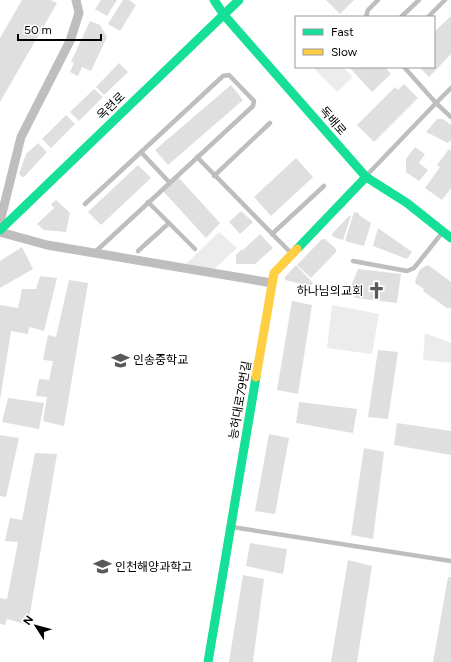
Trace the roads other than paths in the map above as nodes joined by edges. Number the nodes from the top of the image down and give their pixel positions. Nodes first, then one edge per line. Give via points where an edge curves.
1 (76, 0) edge
2 (214, 0) edge
3 (239, 0) edge
4 (378, 0) edge
5 (419, 0) edge
6 (445, 0) edge
7 (224, 15) junction
8 (366, 16) edge
9 (403, 16) edge
10 (429, 16) edge
11 (405, 68) edge
12 (451, 88) edge
13 (436, 103) junction
14 (451, 117) edge
15 (270, 123) dead end
16 (141, 152) junction
17 (197, 157) junction
18 (214, 176) junction
19 (366, 177) junction
20 (169, 182) junction
21 (324, 186) dead end
22 (148, 202) junction
23 (85, 204) dead end
24 (0, 222) edge
25 (169, 223) junction
26 (0, 231) edge
27 (443, 232) junction
28 (272, 234) junction
29 (451, 238) edge
30 (196, 250) dead end
31 (138, 251) dead end
32 (94, 253) junction
33 (292, 254) junction
34 (353, 261) dead end
35 (272, 283) junction
36 (231, 527) junction
37 (451, 561) edge
38 (208, 662) edge

1 - 24 street via 79,13 70,41 21,137
2 - 7 street, 독배로
3 - 7 street, 옥련로
4 - 8 lane via 368,10
5 - 9 lane
6 - 10 lane
7 - 19 street, 독배로
7 - 26 street, 옥련로
11 - 13 lane
12 - 13 lane
13 - 14 lane
13 - 19 lane
15 - 18 lane
16 - 17 lane via 223,76 228,75 254,101 253,106
16 - 20 lane
16 - 23 lane
17 - 18 lane
17 - 20 lane
18 - 28 lane
19 - 27 street, 독배로 via 407,203
19 - 33 street, 능허대로79번길
20 - 22 lane
21 - 28 lane
22 - 25 lane
22 - 32 lane
25 - 30 lane
25 - 31 lane
26 - 32 street via 47,245
27 - 29 street, 독배로
27 - 34 lane via 410,270
28 - 33 lane
32 - 35 street
33 - 35 street, 능허대로79번길 via 274,273
35 - 36 street, 능허대로79번길
36 - 37 lane
36 - 38 street, 능허대로79번길

